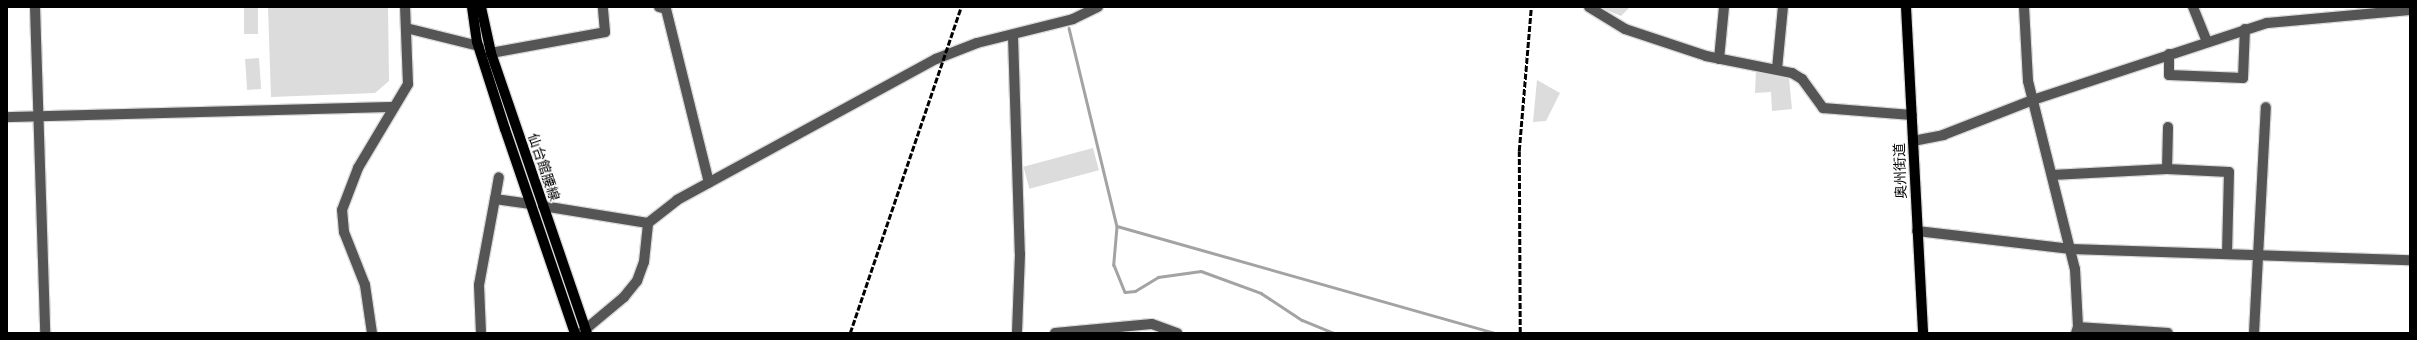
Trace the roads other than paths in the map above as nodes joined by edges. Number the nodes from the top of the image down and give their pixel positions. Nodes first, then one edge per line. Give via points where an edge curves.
1 (35, 7) edge
2 (405, 7) edge
3 (472, 7) edge
4 (482, 7) edge
5 (603, 7) edge
6 (659, 7) edge
7 (1098, 7) edge
8 (1589, 7) edge
9 (1724, 7) edge
10 (1783, 7) edge
11 (1906, 7) edge
12 (2024, 7) edge
13 (2193, 7) edge
14 (2399, 8) edge
15 (2410, 10) edge
16 (409, 28) junction
17 (2245, 29) junction
18 (1013, 36) junction
19 (2207, 41) junction
20 (479, 46) junction
21 (491, 53) junction
22 (2169, 54) junction
23 (1719, 59) junction
24 (1777, 69) junction
25 (2033, 100) junction
26 (394, 107) junction
27 (2266, 107) dead end
28 (1912, 115) junction
29 (38, 116) junction
30 (7, 117) edge
31 (2168, 127) dead end
32 (1913, 140) junction
33 (2167, 169) junction
34 (2052, 175) junction
35 (499, 177) dead end
36 (709, 183) junction
37 (495, 200) junction
38 (531, 204) junction
39 (543, 206) junction
40 (648, 223) junction
41 (1917, 231) junction
42 (2071, 249) junction
43 (2227, 254) junction
44 (2258, 254) junction
45 (2410, 260) edge
46 (2077, 330) edge
47 (585, 332) edge
48 (2122, 332) edge
49 (45, 333) edge
50 (372, 333) edge
51 (481, 333) edge
52 (575, 333) edge
53 (1017, 333) edge
54 (1055, 333) edge
55 (1177, 333) edge
56 (1923, 333) edge
57 (2168, 333) edge
58 (2254, 333) edge

1 - 29 street
2 - 16 street
3 - 20 main road, 仙台館腰線
4 - 21 main road, 仙台館腰線
5 - 21 street via 605,32
6 - 36 street via 666,9
7 - 18 street via 1073,19
8 - 23 street via 1624,29
9 - 23 street
10 - 24 street
11 - 28 main road, 奥州街道
12 - 25 street
13 - 19 street
14 - 15 street
14 - 17 street via 2285,19
16 - 20 street
16 - 26 street via 408,84
17 - 19 street
17 - 22 street via 2243,78 2169,75
18 - 36 street via 977,43 936,59
18 - 53 street via 1020,254
19 - 22 street
20 - 38 main road, 仙台館腰線
21 - 39 main road, 仙台館腰線
22 - 25 street
23 - 24 street
24 - 28 street via 1802,79 1823,108
25 - 32 street via 1943,135
25 - 34 street
26 - 29 street
26 - 50 street via 358,168 342,210 344,232 365,285
27 - 44 street
28 - 32 main road, 奥州街道
29 - 30 street
29 - 49 street
31 - 33 street
32 - 41 main road, 奥州街道
33 - 34 street
33 - 43 street via 2229,172
34 - 42 street
35 - 37 street
36 - 40 street via 663,209
37 - 38 street
37 - 51 street via 479,285
38 - 52 main road, 仙台館腰線
39 - 40 street
39 - 47 main road, 仙台館腰線
40 - 47 street via 644,262 637,281 624,297
41 - 42 street
41 - 56 main road, 奥州街道
42 - 43 street
42 - 46 street
43 - 44 street
44 - 45 street
44 - 58 street
46 - 48 street
48 - 57 street
54 - 55 street via 1152,324

